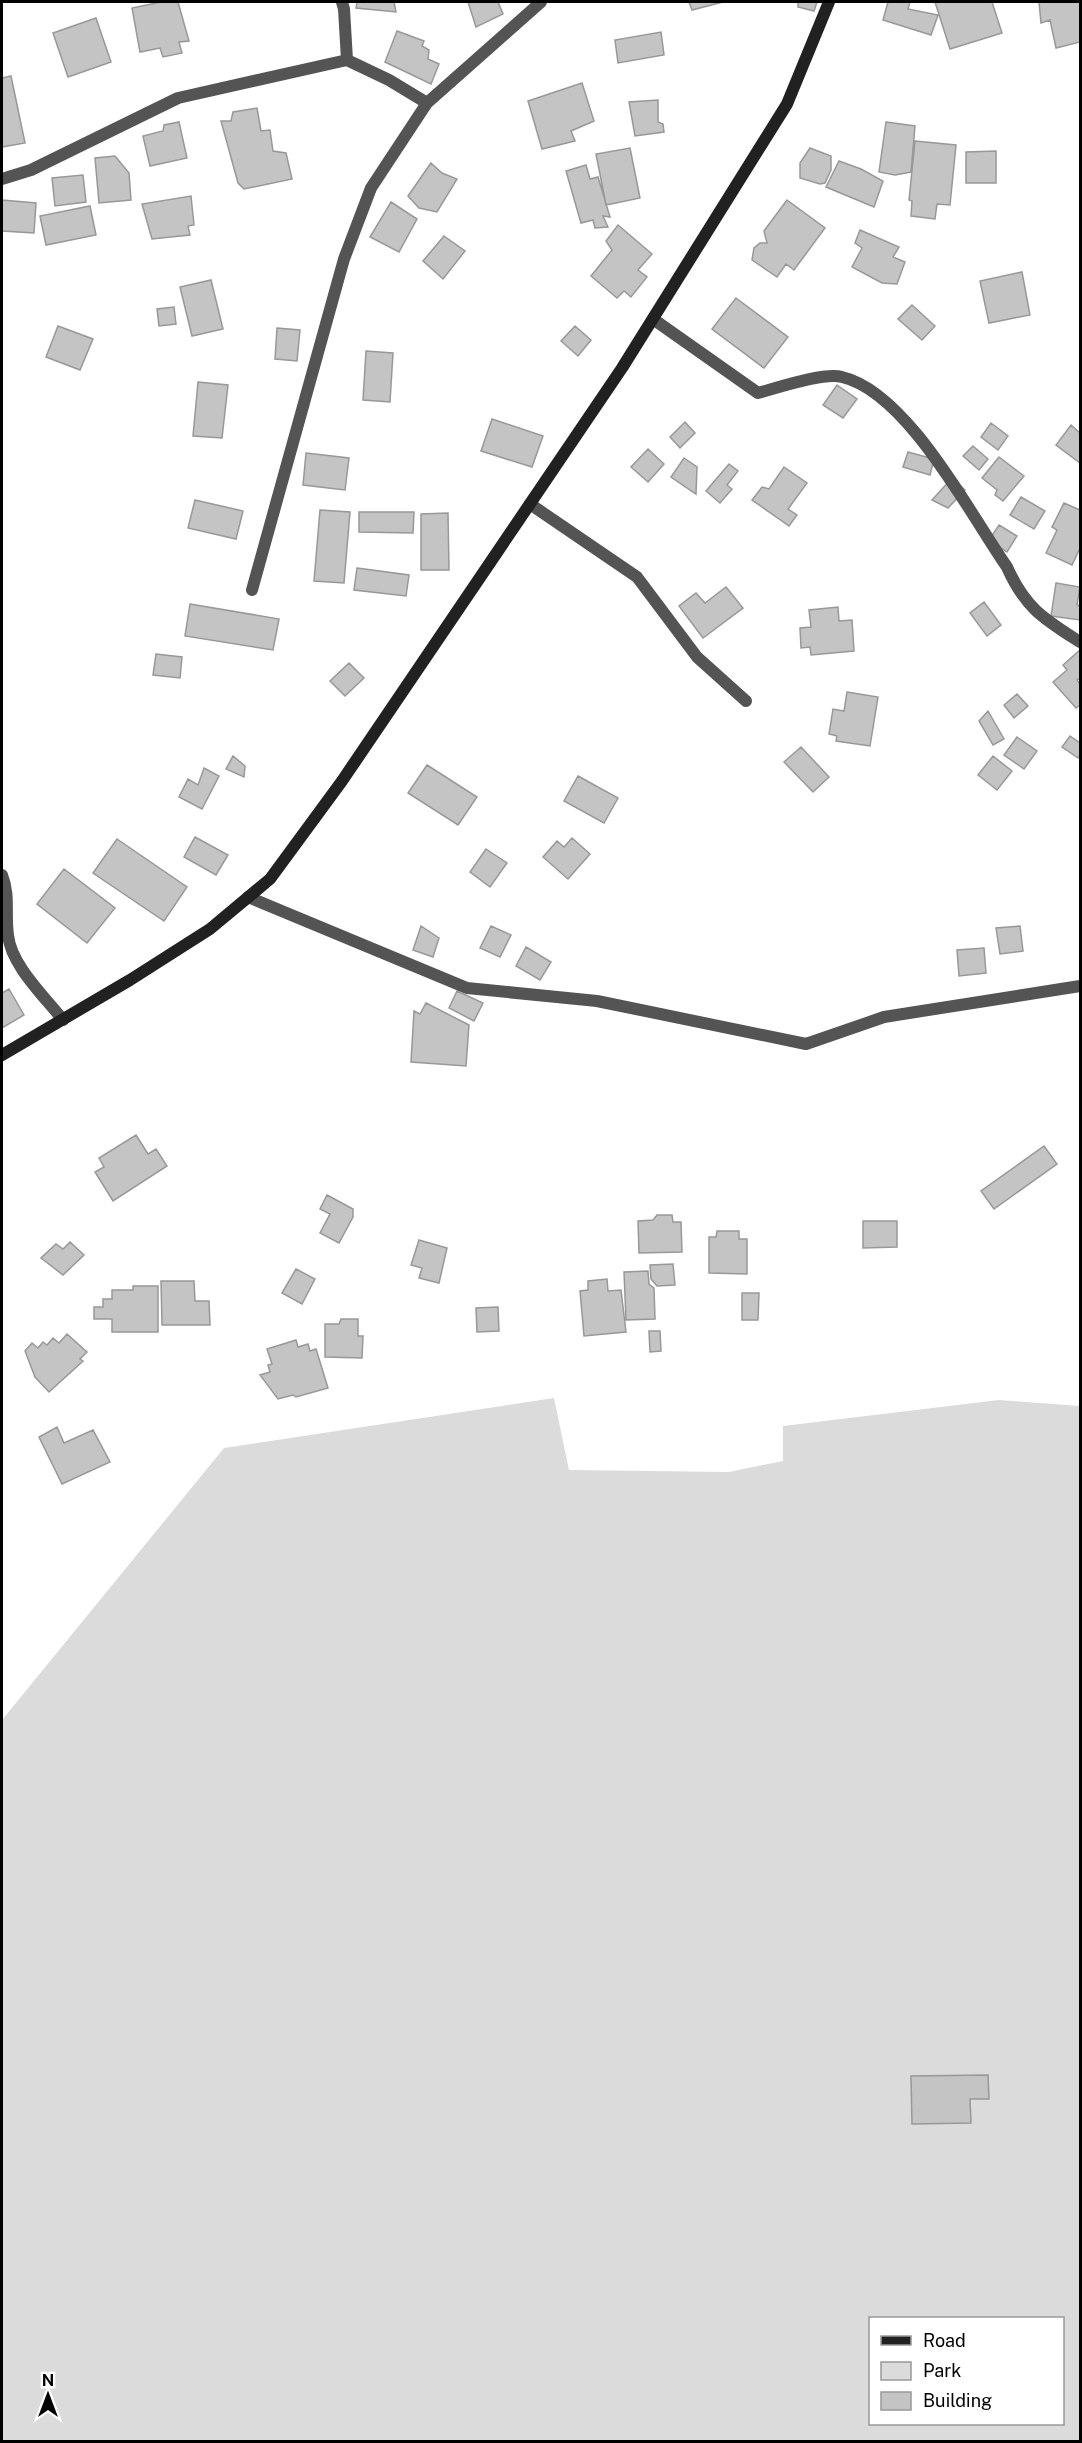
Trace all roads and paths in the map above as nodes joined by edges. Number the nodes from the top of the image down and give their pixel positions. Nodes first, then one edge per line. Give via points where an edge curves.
1 (342, 2) edge
2 (541, 2) edge
3 (829, 2) edge
4 (347, 60) junction
5 (427, 103) junction
6 (2, 179) edge
7 (653, 319) junction
8 (530, 504) junction
9 (252, 590) dead end
10 (1080, 642) edge
11 (746, 701) dead end
12 (2, 875) edge
13 (248, 897) junction
14 (1080, 986) edge
15 (63, 1020) junction
16 (2, 1055) edge

1 - 4 street
2 - 5 street
3 - 7 street via 787,104
4 - 5 street
4 - 6 street via 178,98 31,170
5 - 9 street via 371,188 344,259
7 - 8 street
7 - 10 street via 758,393 826,376 841,376 889,404 920,435 1007,567 1017,589 1043,619
8 - 11 street via 638,577 697,657
8 - 13 street via 342,781 270,879
12 - 15 street via 8,889 12,956
13 - 14 street via 467,988 597,1001 806,1044 884,1017
13 - 15 street via 210,929
15 - 16 street

